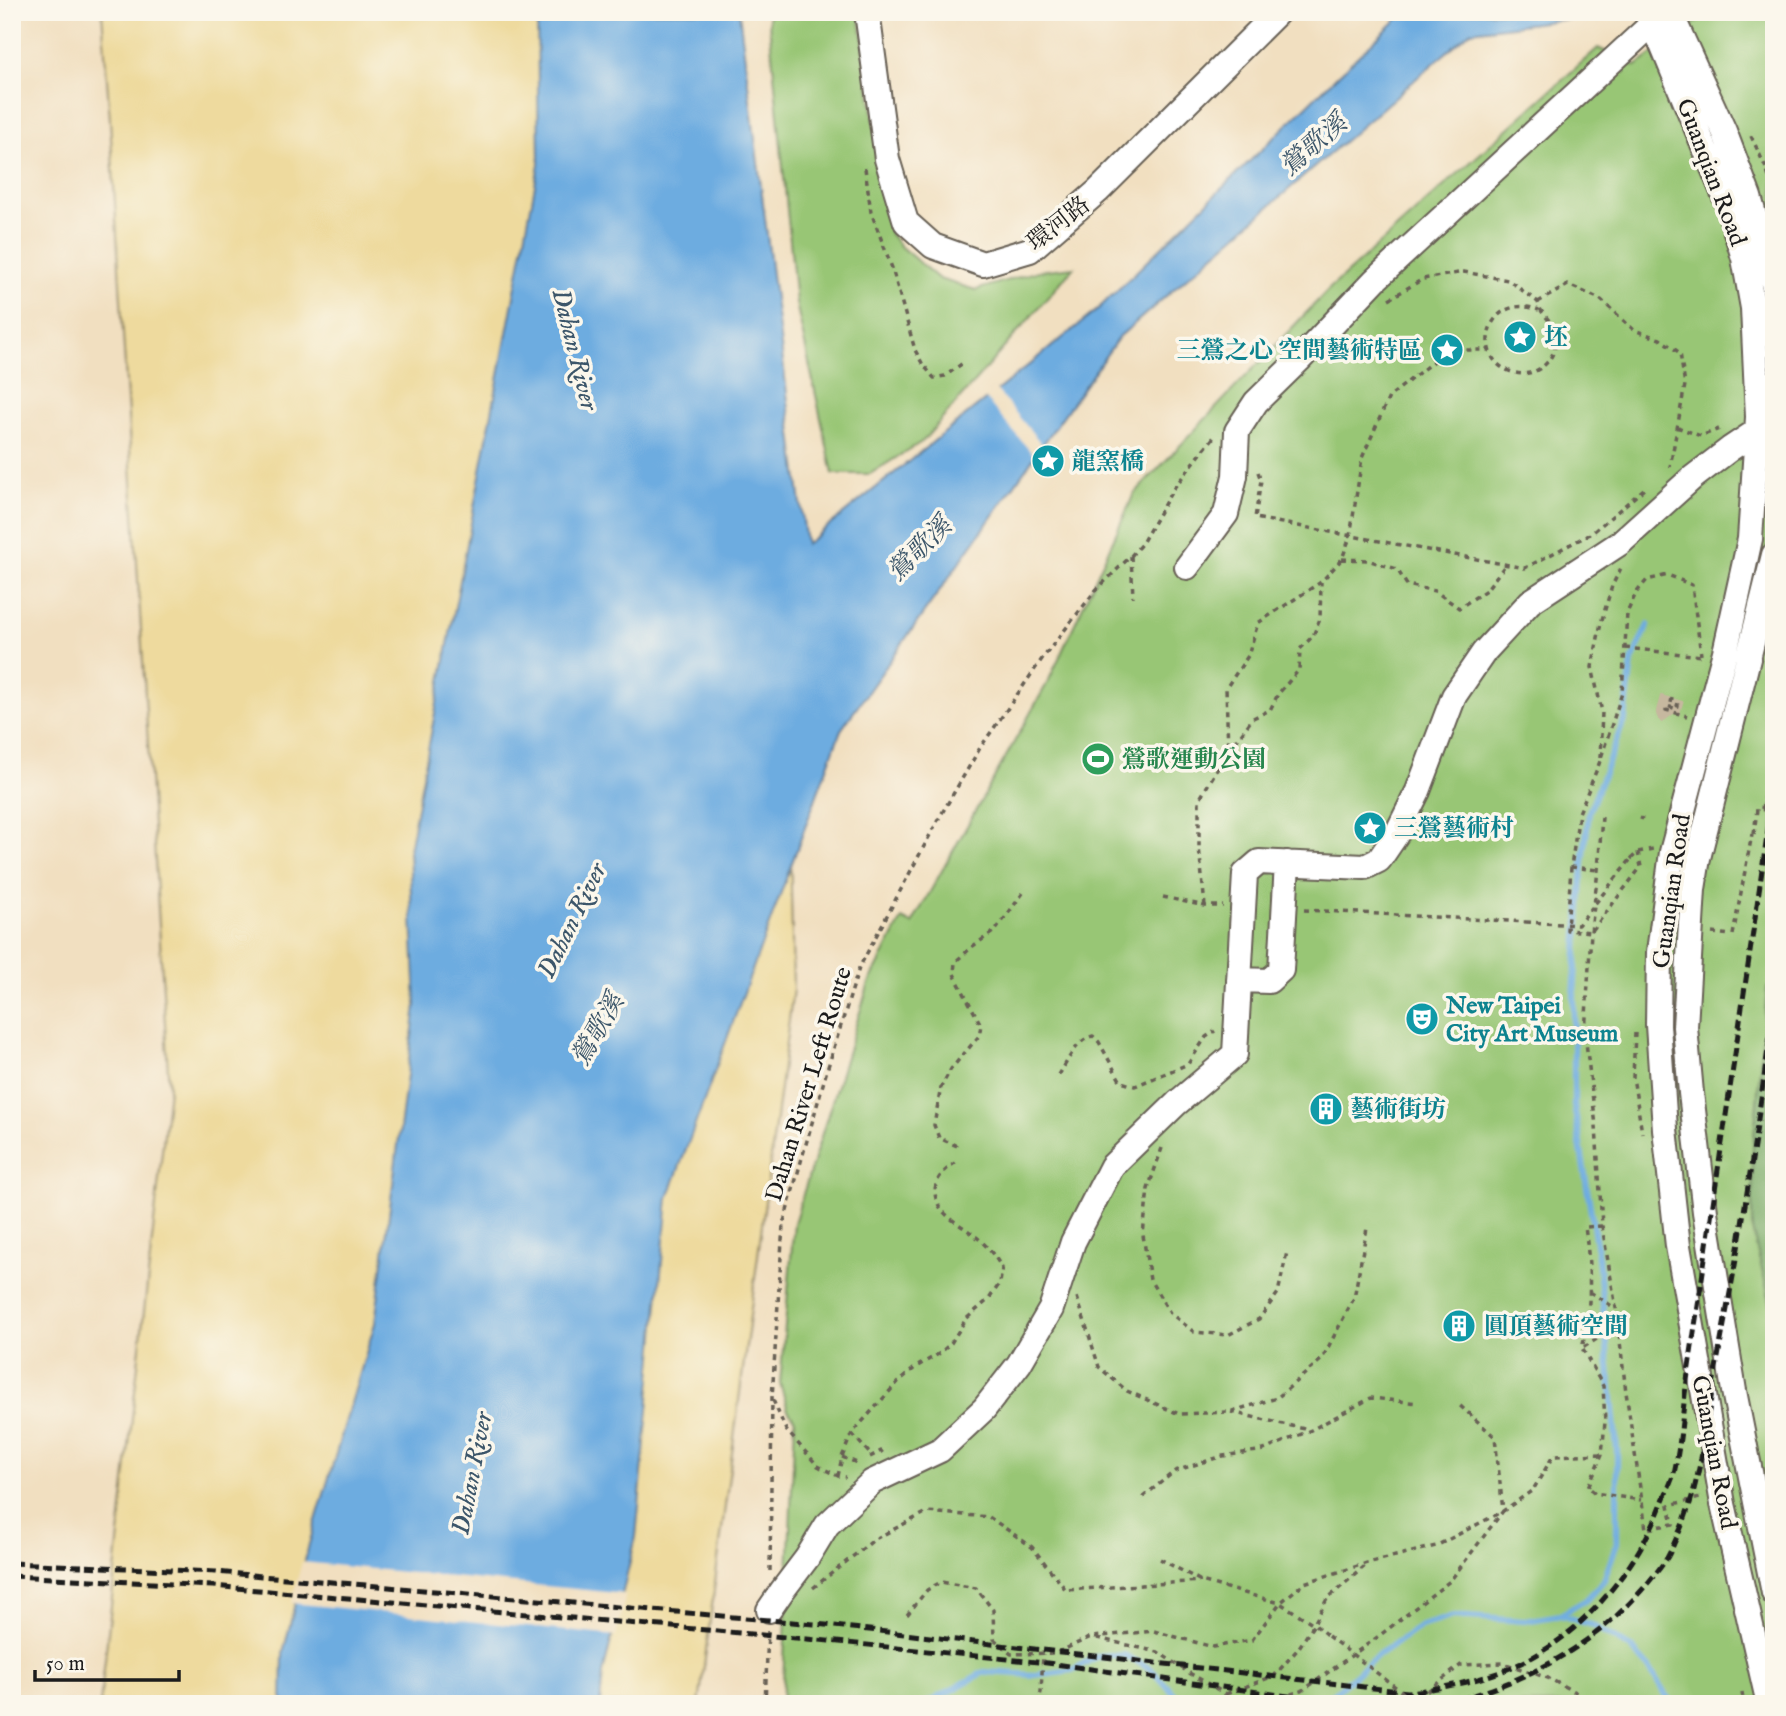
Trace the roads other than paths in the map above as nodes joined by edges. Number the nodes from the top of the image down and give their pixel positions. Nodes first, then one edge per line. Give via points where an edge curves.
1 (867, 12) edge
2 (1278, 12) edge
3 (1660, 15) edge
4 (1774, 286) edge
5 (1757, 431) junction
6 (1774, 555) edge
7 (1187, 567) dead end
8 (1287, 863) junction
9 (1239, 980) junction
10 (774, 1590) road end
11 (1774, 1593) edge
12 (1769, 1704) edge

1 - 2 street, 環河路 via 887,159 906,222 933,246 983,264 1030,250 1098,191
3 - 4 street, Guanqian Road via 1724,131 1749,197
3 - 5 street, Guanqian Road via 1744,258 1754,316
3 - 7 street via 1375,280 1256,402 1237,431 1235,477 1226,514
5 - 8 street via 1691,479 1620,542 1530,602 1484,652 1454,696 1418,791 1379,860 1365,867
5 - 12 street, Guanqian Road via 1750,539 1672,852 1659,952 1658,1025 1678,1247 1723,1504
6 - 11 street, Guanqian Road via 1698,858 1685,1027 1705,1212 1736,1404
8 - 9 street via 1259,862 1245,874
8 - 9 street via 1282,970 1269,981
9 - 10 street via 1235,1055 1112,1166 1073,1242 1051,1309 1019,1364 984,1409 940,1450 872,1482 827,1525 807,1559

